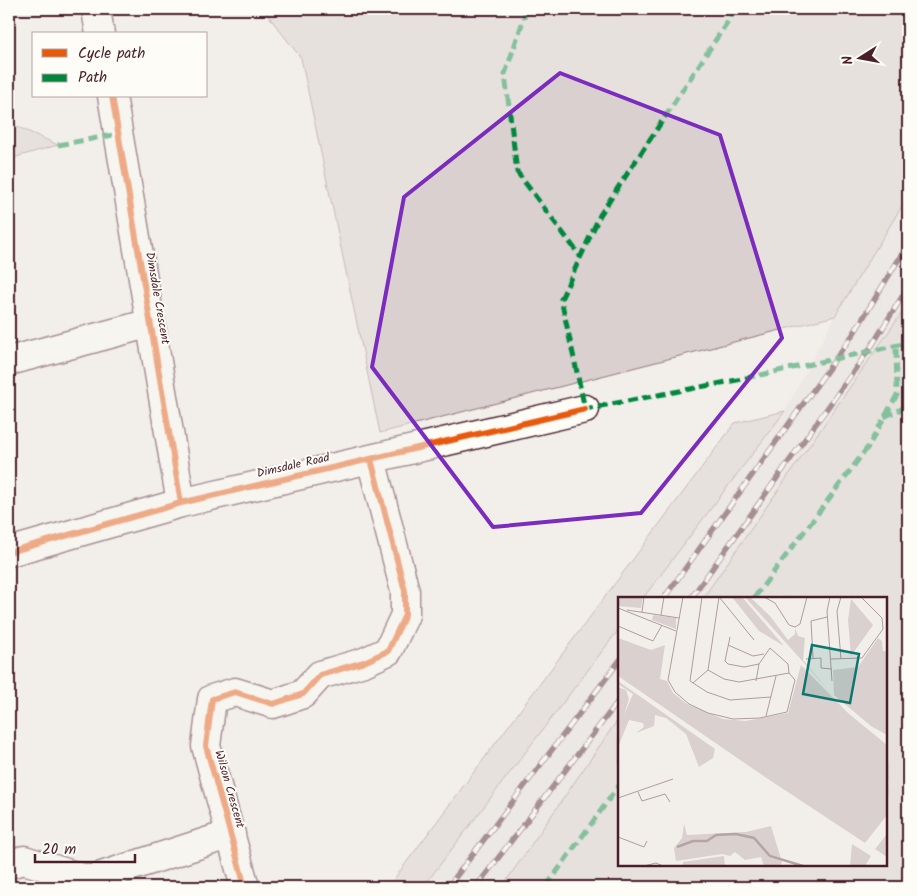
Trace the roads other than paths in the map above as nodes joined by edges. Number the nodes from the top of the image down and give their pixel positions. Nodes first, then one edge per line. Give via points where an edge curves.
1 (96, 9) edge
2 (100, 32) edge
3 (112, 98) edge
4 (151, 322) junction
5 (9, 361) edge
6 (585, 409) dead end
7 (371, 459) junction
8 (181, 503) junction
9 (9, 552) edge
10 (231, 834) junction
11 (9, 864) edge
12 (245, 887) edge

1 - 2 street
3 - 4 street, Dimsdale Crescent
4 - 5 street, Dimsdale Crescent
4 - 8 street, Dimsdale Crescent
6 - 7 street, Dimsdale Road
7 - 8 street, Dimsdale Road
7 - 10 street, Wilson Crescent via 404,591 405,615 388,650 364,662 320,675 303,694 273,704 235,692 212,698 206,746
8 - 9 street, Dimsdale Road
10 - 11 street, Wilson Crescent via 89,880 24,860
10 - 12 street, Wilson Crescent

